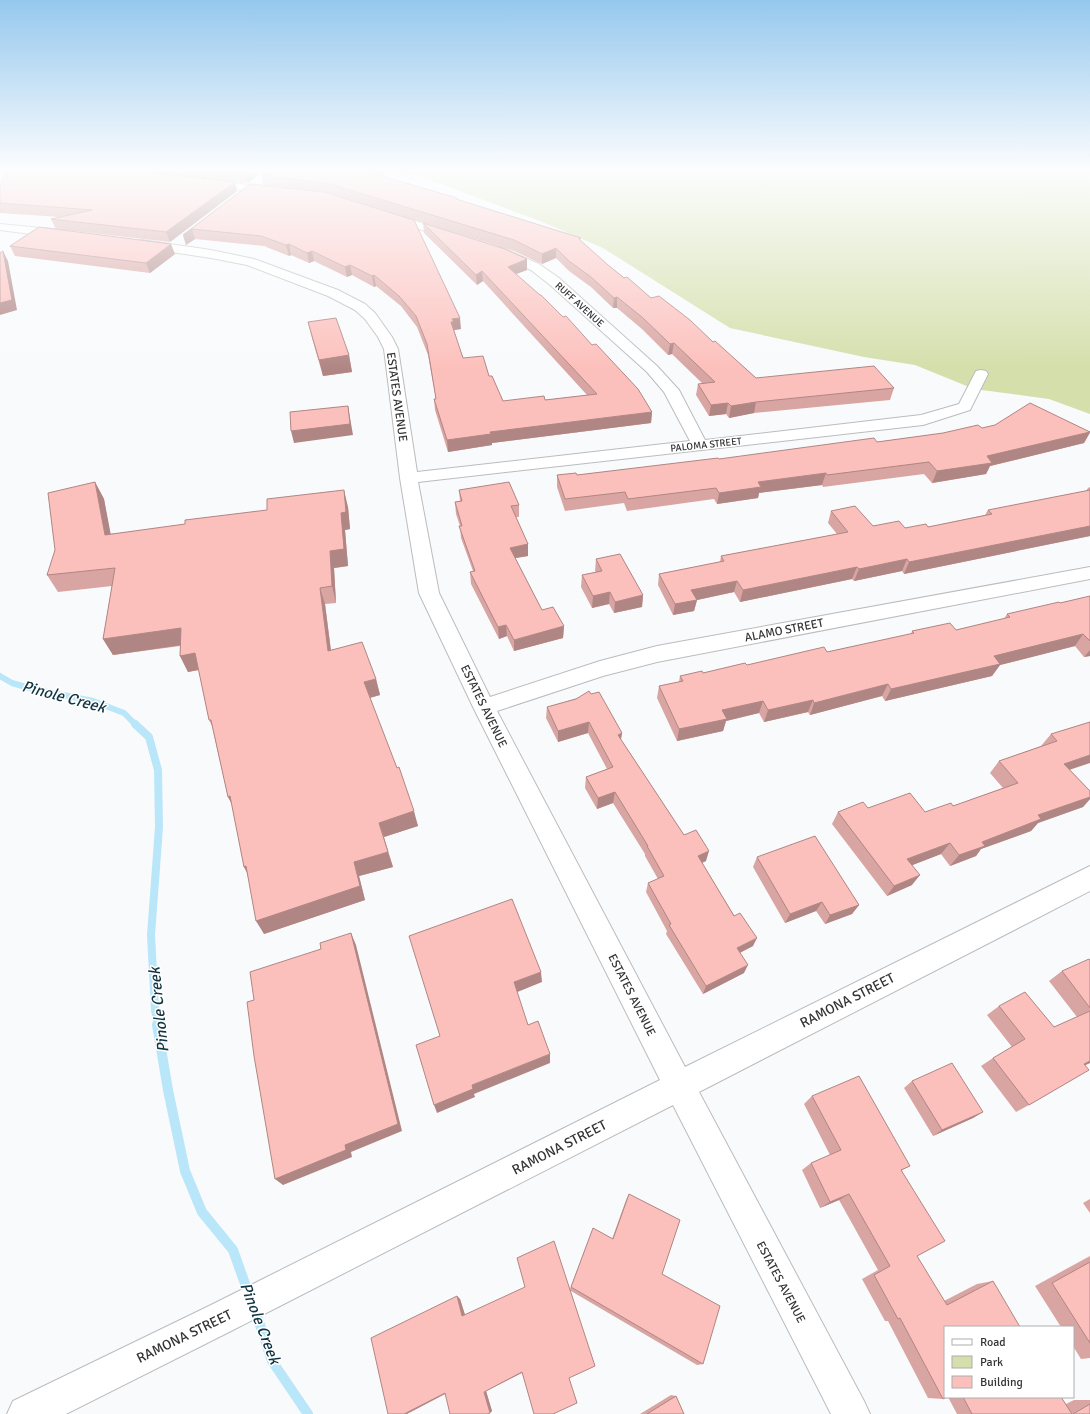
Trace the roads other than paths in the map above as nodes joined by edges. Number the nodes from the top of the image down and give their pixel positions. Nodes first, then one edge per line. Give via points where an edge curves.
1 (455, 237) edge
2 (465, 240) edge
3 (122, 242) edge
4 (487, 248) edge
5 (981, 374) dead end
6 (699, 444) junction
7 (409, 478) junction
8 (1090, 573) edge
9 (484, 707) junction
10 (1090, 878) edge
11 (679, 1086) junction
12 (26, 1414) edge
13 (851, 1414) edge

1 - 2 street
3 - 7 street, ESTATES AVENUE via 178,243 250,262 333,293 360,307 378,326 391,349
4 - 6 street, RUFF AVENUE via 535,267 652,369 671,390
5 - 6 street, PALOMA STREET via 965,407 923,420
6 - 7 street, PALOMA STREET
7 - 9 street, ESTATES AVENUE via 429,593
8 - 9 street, ALAMO STREET via 657,654 600,668
9 - 11 street, ESTATES AVENUE
10 - 11 street, RAMONA STREET
11 - 12 street, RAMONA STREET
11 - 13 street, ESTATES AVENUE

